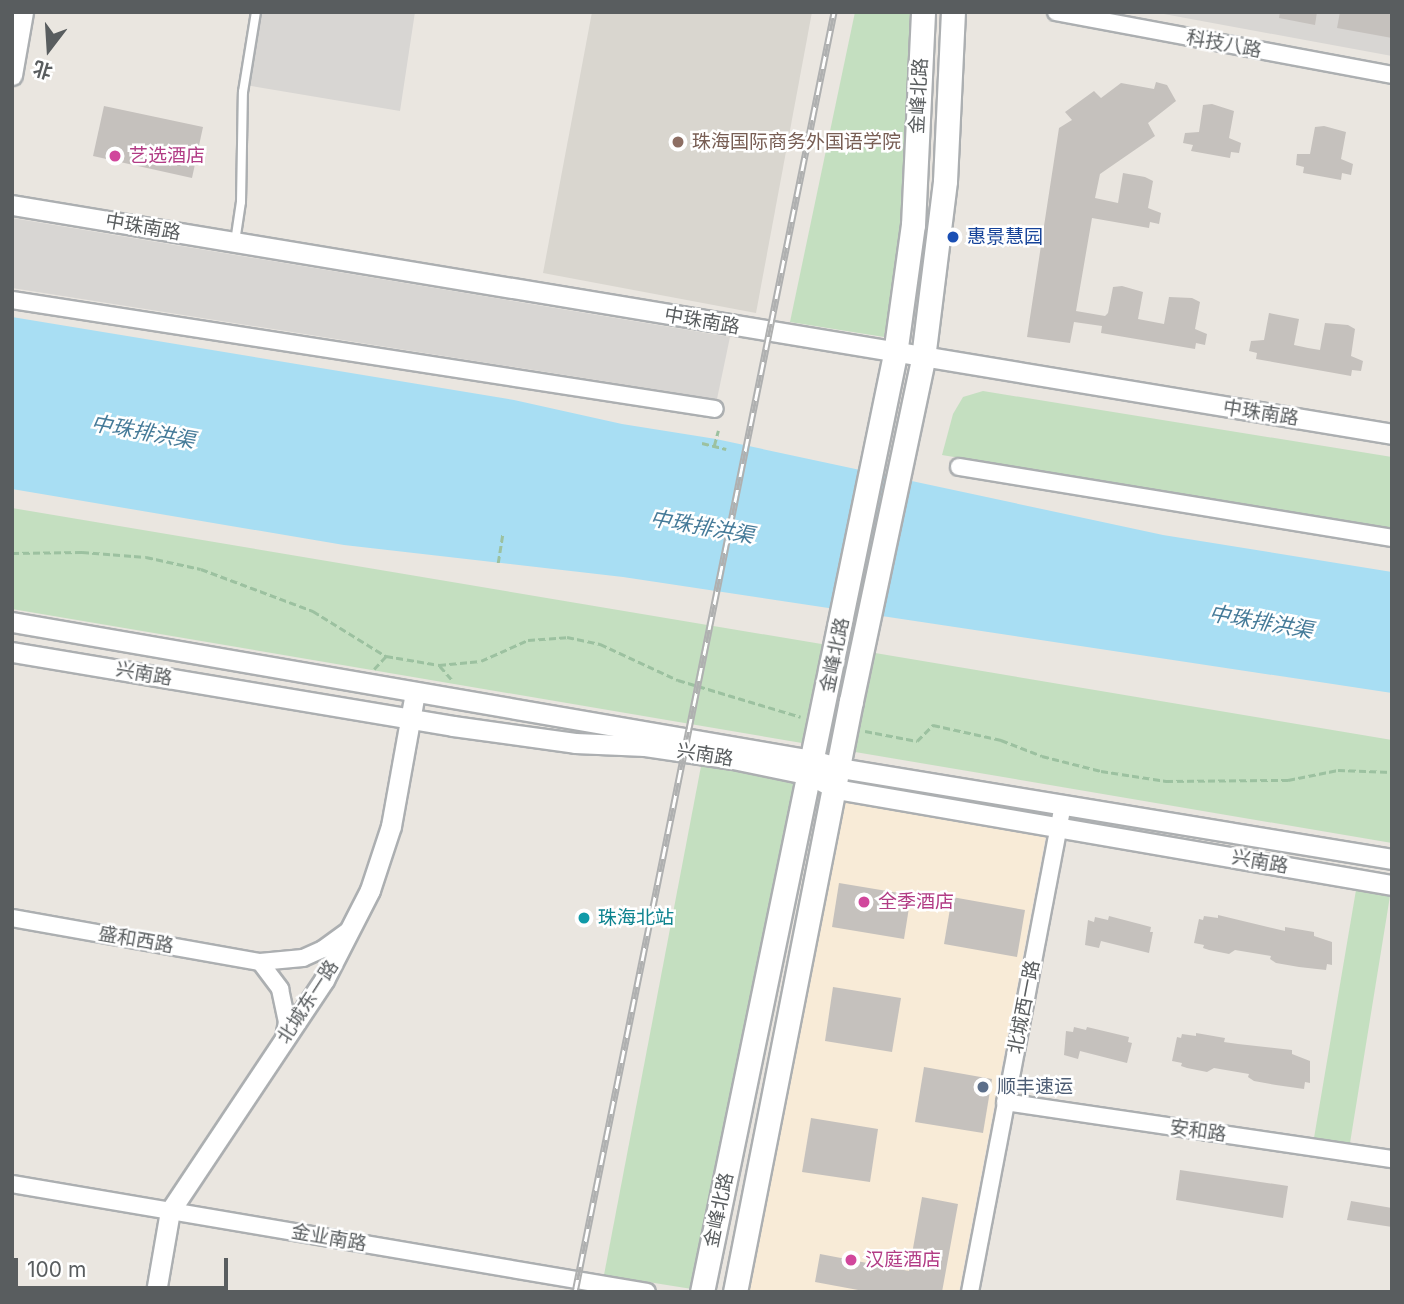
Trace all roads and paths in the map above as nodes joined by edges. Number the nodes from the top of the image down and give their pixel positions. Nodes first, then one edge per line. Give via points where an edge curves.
1 (23, 12) edge
2 (257, 12) edge
3 (923, 12) edge
4 (953, 12) edge
5 (1056, 12) edge
6 (12, 75) edge
7 (1392, 75) edge
8 (12, 205) edge
9 (235, 242) junction
10 (12, 300) edge
11 (895, 354) junction
12 (923, 358) junction
13 (715, 409) dead end
14 (718, 431) dead end
15 (1392, 434) edge
16 (702, 443) dead end
17 (714, 446) junction
18 (726, 449) dead end
19 (959, 467) dead end
20 (503, 532) dead end
21 (1392, 538) edge
22 (12, 553) edge
23 (498, 563) dead end
24 (12, 622) edge
25 (12, 652) edge
26 (415, 692) junction
27 (410, 720) junction
28 (821, 723) junction
29 (846, 727) junction
30 (811, 767) junction
31 (1392, 772) edge
32 (838, 778) junction
33 (1063, 805) junction
34 (1059, 826) junction
35 (1392, 859) edge
36 (1392, 885) edge
37 (12, 918) edge
38 (357, 921) junction
39 (260, 962) junction
40 (284, 1039) junction
41 (1005, 1102) junction
42 (1392, 1159) edge
43 (12, 1184) edge
44 (170, 1211) junction
45 (156, 1292) edge
46 (647, 1292) edge
47 (702, 1292) edge
48 (735, 1292) edge
49 (970, 1292) edge

1 - 6 street
2 - 9 lane via 243,92 241,202
3 - 11 main road, 金峰北路 via 913,225
4 - 12 main road, 金峰北路 via 945,181
5 - 7 street, 科技八路
8 - 9 street, 中珠南路
9 - 11 street, 中珠南路
10 - 13 street
11 - 12 street, 中珠南路
11 - 28 main road, 金峰北路
12 - 15 street, 中珠南路
12 - 29 main road, 金峰北路
14 - 17 path
16 - 17 path
17 - 18 path
19 - 21 street
20 - 23 path
22 - 28 path via 146,557 201,569 313,611 386,656 439,665 481,661 528,640 567,637 600,644 678,680
24 - 26 street, 兴南路
25 - 27 street, 兴南路
26 - 27 street, 北城东一路
26 - 30 street, 兴南路
27 - 30 street, 兴南路 via 575,743 645,746
27 - 38 street, 北城东一路 via 391,826
28 - 30 main road, 金峰北路
29 - 31 path via 917,741 933,724 1001,740 1054,759 1166,781 1288,780 1338,769
29 - 32 main road, 金峰北路
30 - 32 street, 兴南路
30 - 47 main road, 金峰北路
32 - 33 street, 兴南路
32 - 34 street, 兴南路
32 - 48 main road, 金峰北路
33 - 34 street, 北城西一路
33 - 35 street, 兴南路
34 - 36 street, 兴南路
34 - 41 street, 北城西一路
37 - 39 street, 盛和西路
38 - 39 street, 盛和西路 via 342,937 303,958
38 - 40 street, 北城东一路
39 - 40 street via 281,989 287,1022
40 - 44 street, 北城东一路
41 - 42 street, 安和路
41 - 49 street, 北城西一路
43 - 44 street, 金业南路
44 - 45 street, 北城东一路
44 - 46 street, 金业南路

